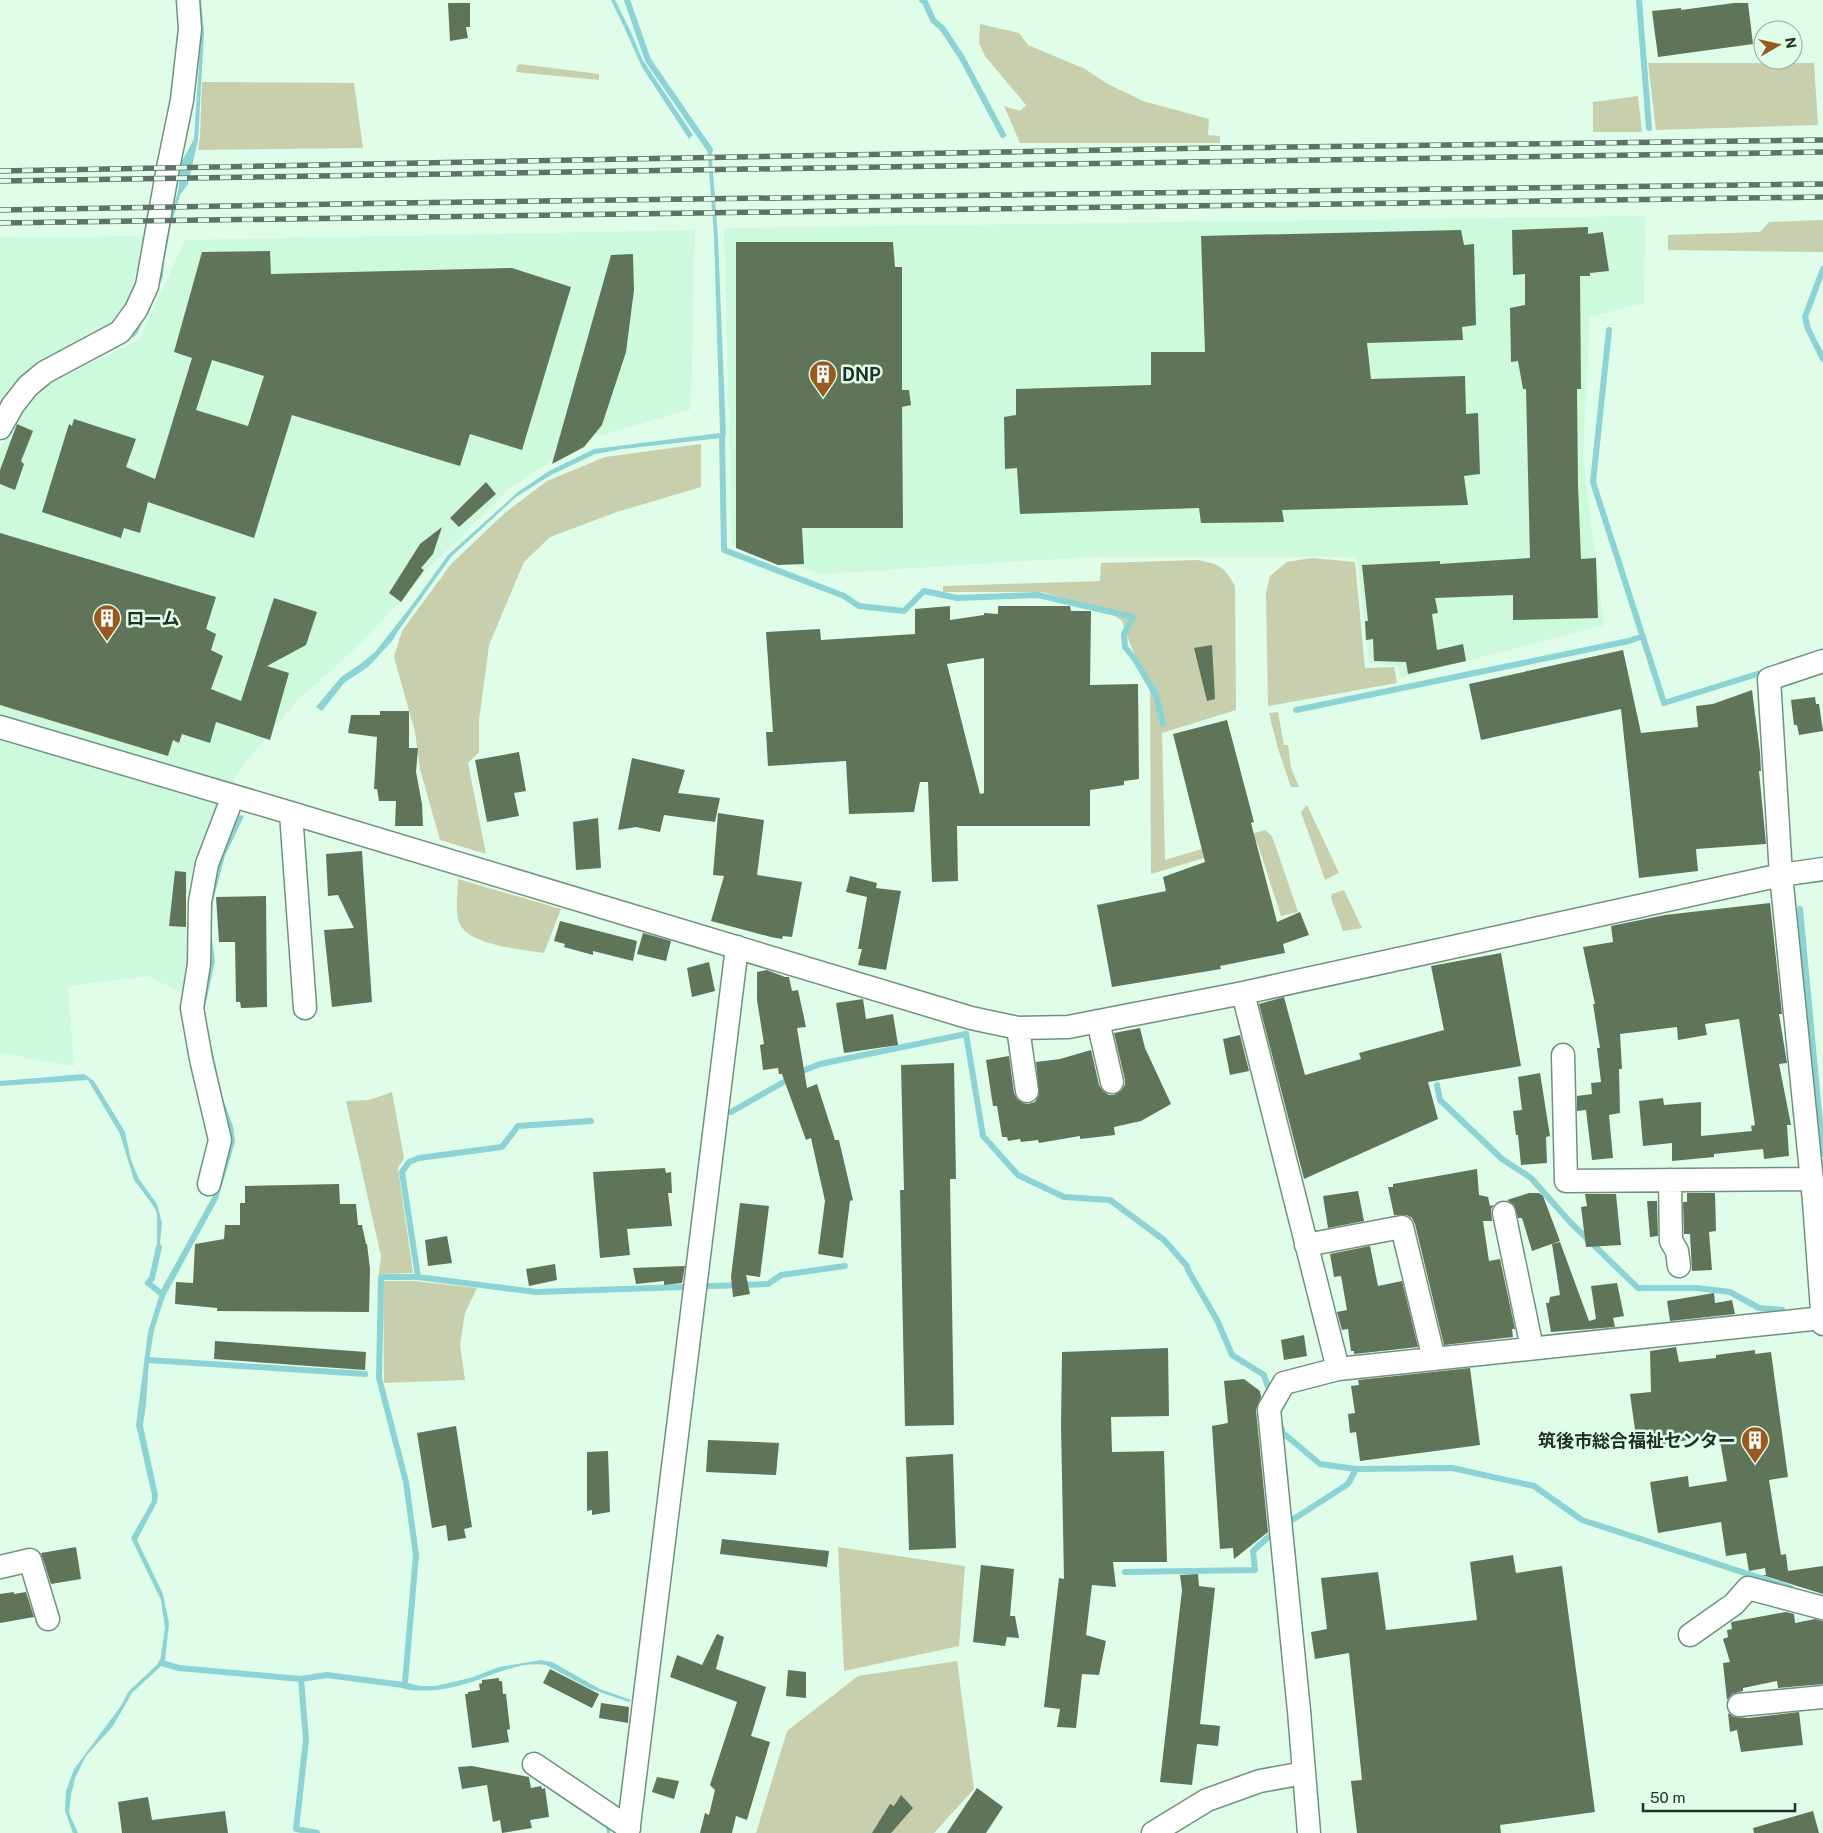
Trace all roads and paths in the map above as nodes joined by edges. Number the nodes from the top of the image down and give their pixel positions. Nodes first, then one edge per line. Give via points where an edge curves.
1 (188, 0) edge
2 (0, 428) edge
3 (1823, 661) edge
4 (0, 727) edge
5 (233, 796) junction
6 (291, 813) junction
7 (1823, 869) edge
8 (1781, 876) junction
9 (737, 948) junction
10 (1243, 993) junction
11 (305, 1008) dead end
12 (1098, 1021) junction
13 (1018, 1028) junction
14 (1564, 1055) dead end
15 (1112, 1082) dead end
16 (1028, 1091) dead end
17 (1670, 1180) junction
18 (209, 1184) dead end
19 (1816, 1192) edge
20 (1504, 1213) dead end
21 (1306, 1245) junction
22 (1679, 1266) dead end
23 (1822, 1318) edge
24 (1823, 1324) edge
25 (1532, 1348) junction
26 (1434, 1358) junction
27 (1338, 1369) junction
28 (0, 1567) edge
29 (1823, 1608) edge
30 (48, 1619) dead end
31 (1690, 1634) dead end
32 (1823, 1697) edge
33 (1739, 1705) dead end
34 (534, 1764) dead end
35 (1304, 1773) junction
36 (628, 1830) edge
37 (1153, 1833) edge
38 (1309, 1833) edge

1 - 2 street via 190,29 182,100 147,286 136,310 120,332 45,372 28,386
3 - 8 street via 1769,679
4 - 5 street
5 - 6 street
5 - 18 street via 207,864 200,902 199,964 192,1008 220,1140
6 - 9 street
6 - 11 street
7 - 8 street
8 - 10 street
8 - 19 street
9 - 13 street via 971,1018
9 - 36 street
10 - 12 street
10 - 21 street
12 - 13 street via 1068,1027
12 - 15 street
13 - 16 street
14 - 17 street via 1566,1180
17 - 19 street
17 - 22 street via 1671,1242 1677,1251
19 - 23 street
20 - 25 street
21 - 26 street via 1402,1227
21 - 27 street
23 - 24 street
23 - 25 street
25 - 26 street
26 - 27 street
27 - 35 street via 1284,1382 1268,1409
28 - 30 street via 30,1560
29 - 31 street via 1748,1588 1734,1604
32 - 33 street
34 - 36 street
35 - 37 street via 1260,1781 1207,1800
35 - 38 street

